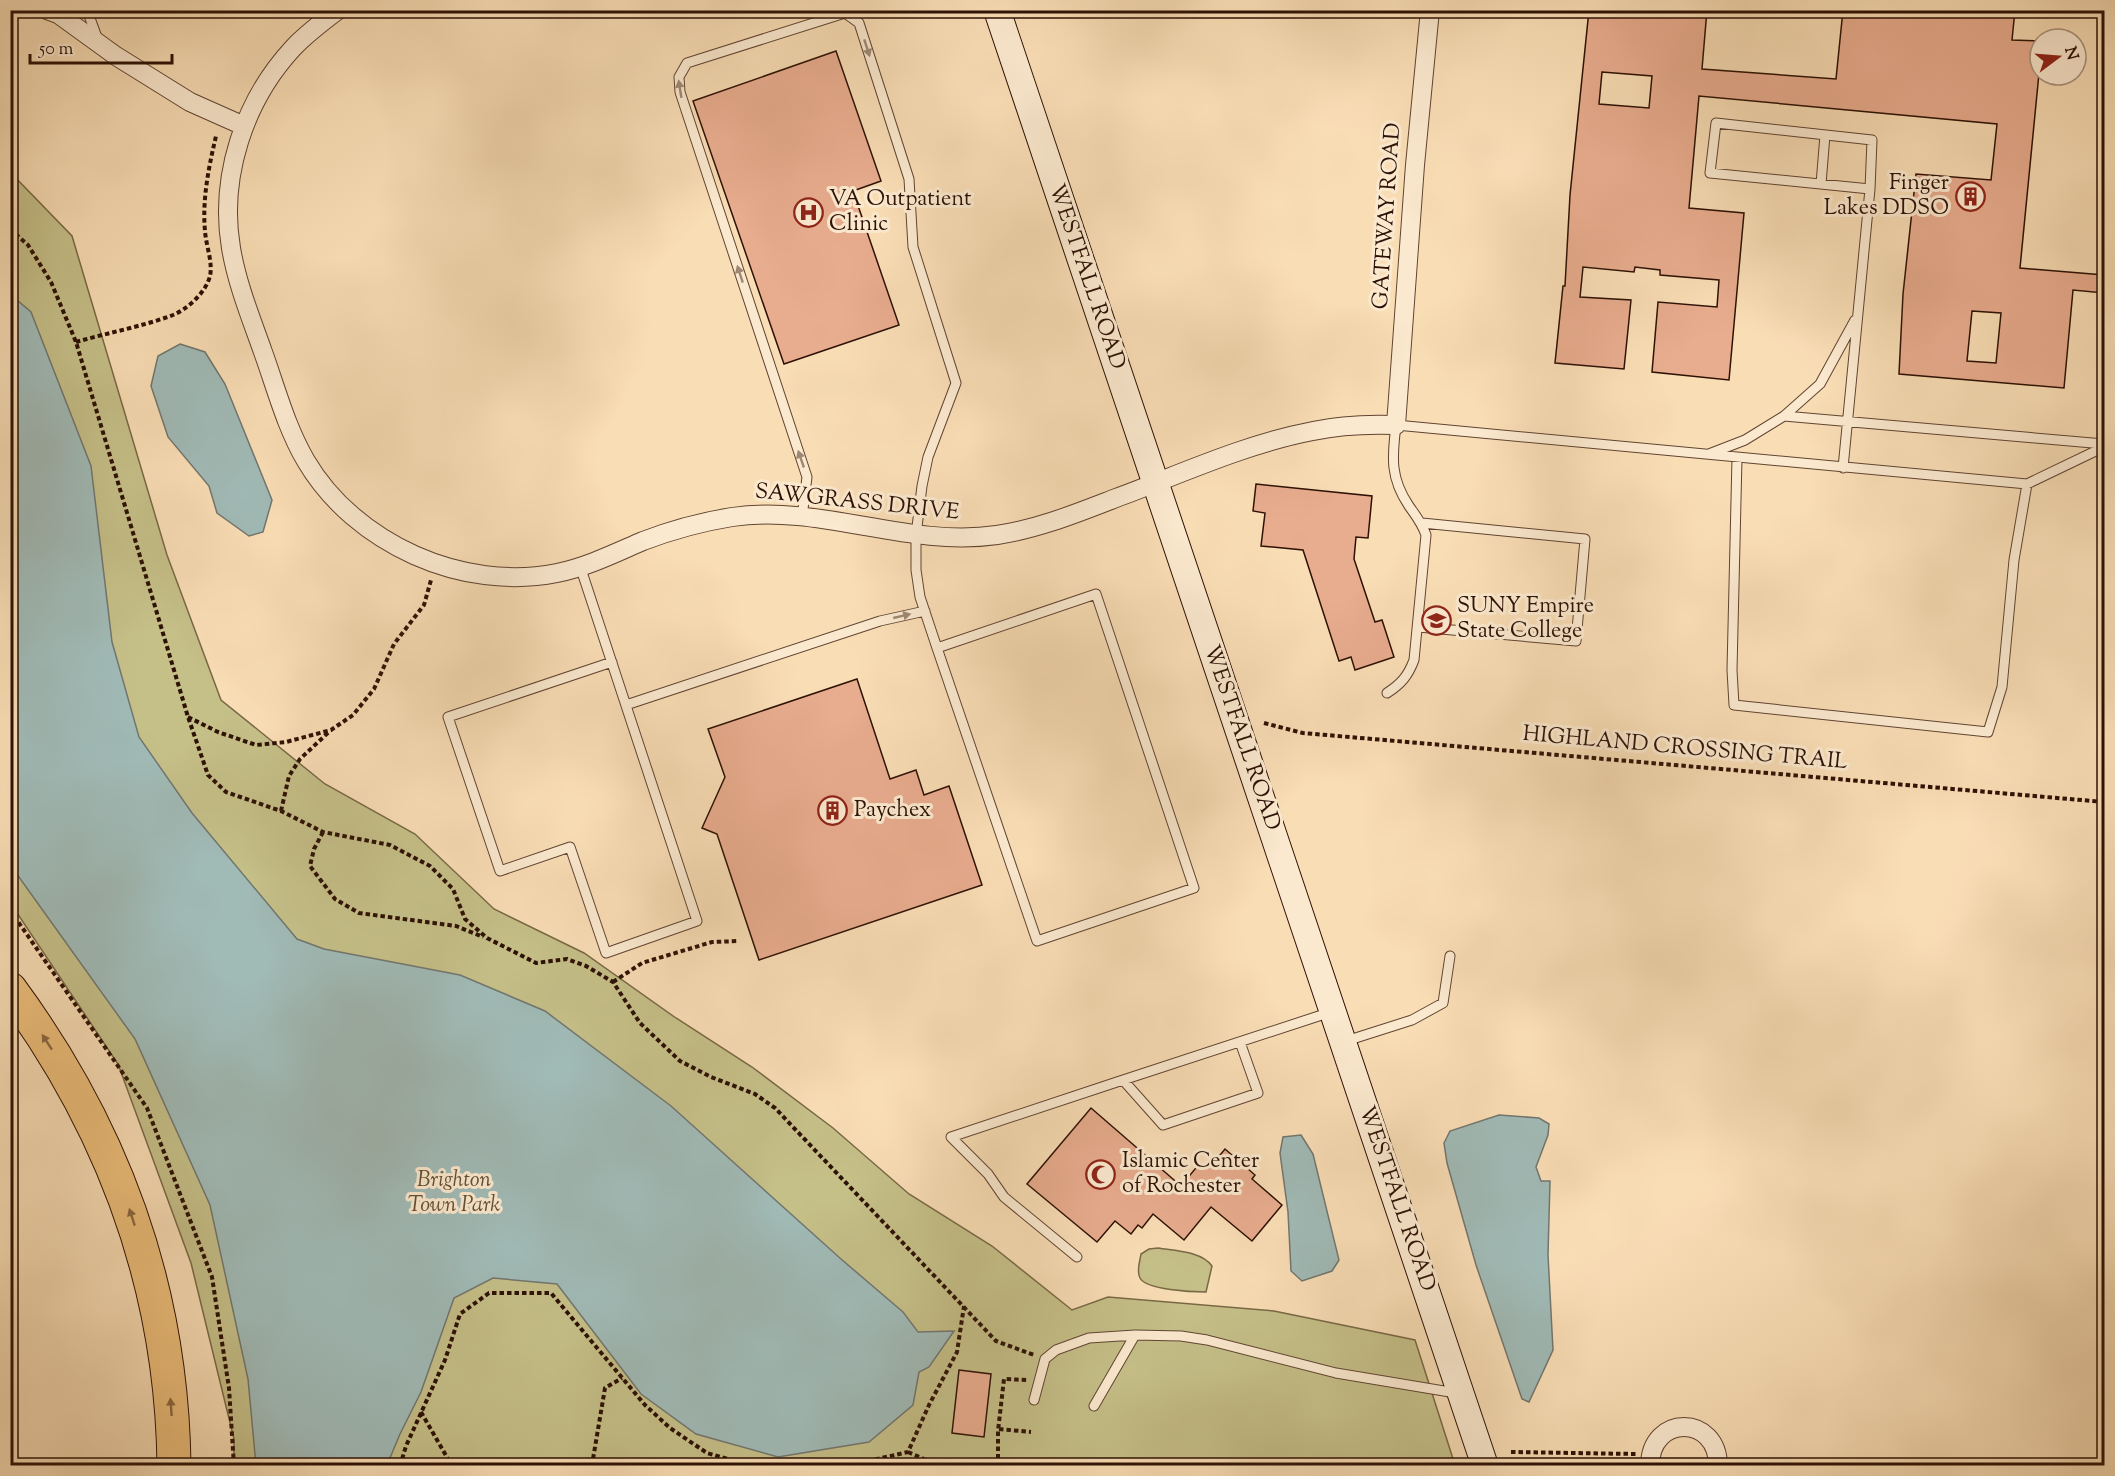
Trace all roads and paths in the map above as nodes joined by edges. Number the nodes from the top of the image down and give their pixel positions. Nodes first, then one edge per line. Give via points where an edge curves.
1 (47, 10) edge
2 (87, 10) edge
3 (338, 10) edge
4 (997, 10) edge
5 (1430, 10) edge
6 (99, 42) junction
7 (244, 126) junction
8 (1825, 135) junction
9 (216, 136) dead end
10 (1821, 184) junction
11 (1870, 189) junction
12 (10, 229) edge
13 (1858, 313) junction
14 (76, 342) junction
15 (1784, 416) junction
16 (1847, 422) junction
17 (1396, 425) junction
18 (2104, 446) edge
19 (1707, 454) junction
20 (1737, 458) junction
21 (1843, 468) junction
22 (1155, 483) junction
23 (2027, 484) junction
24 (802, 517) junction
25 (1422, 523) junction
26 (916, 535) junction
27 (580, 566) junction
28 (432, 575) dead end
29 (925, 610) junction
30 (1418, 627) junction
31 (937, 648) junction
32 (612, 662) junction
33 (1386, 693) dead end
34 (626, 705) junction
35 (188, 717) junction
36 (1263, 723) dead end
37 (331, 730) junction
38 (2104, 802) edge
39 (281, 811) junction
40 (323, 832) junction
41 (10, 910) edge
42 (487, 938) junction
43 (739, 941) dead end
44 (1450, 956) dead end
45 (613, 982) junction
46 (10, 989) edge
47 (1334, 1011) junction
48 (1343, 1041) junction
49 (1240, 1042) junction
50 (1123, 1080) junction
51 (1077, 1257) dead end
52 (964, 1305) junction
53 (1135, 1335) junction
54 (1045, 1359) junction
55 (622, 1378) junction
56 (1025, 1380) dead end
57 (1461, 1393) junction
58 (1034, 1400) dead end
59 (1094, 1406) dead end
60 (420, 1413) junction
61 (999, 1429) junction
62 (1031, 1432) dead end
63 (908, 1452) junction
64 (1511, 1452) dead end
65 (593, 1459) junction
66 (1650, 1460) edge
67 (174, 1466) edge
68 (234, 1466) edge
69 (400, 1466) edge
70 (452, 1466) edge
71 (549, 1466) edge
72 (594, 1466) edge
73 (752, 1466) edge
74 (846, 1466) edge
75 (940, 1466) edge
76 (998, 1466) edge
77 (1485, 1466) edge
78 (1718, 1466) edge

1 - 6 street
2 - 6 lane
3 - 7 street, SAWGRASS DRIVE via 292,49 272,74
4 - 22 street, WESTFALL ROAD
5 - 17 street, GATEWAY ROAD
6 - 7 street via 190,102
7 - 27 street, SAWGRASS DRIVE via 230,184 231,248 287,420 306,460 326,489 379,536 436,564 465,572 523,577
8 - 10 lane
8 - 10 lane via 1716,123 1710,172
8 - 11 lane via 1872,140
9 - 14 path via 206,194 205,230 211,274 208,284 190,305 174,315
10 - 11 lane
11 - 13 lane
12 - 14 path via 28,246 51,282
13 - 15 lane via 1820,384
13 - 16 lane
14 - 35 path
15 - 16 lane
15 - 19 lane via 1745,440
16 - 18 lane
16 - 21 lane
17 - 19 lane
17 - 22 street, SAWGRASS DRIVE via 1315,430 1249,447
17 - 25 lane via 1393,469 1398,487
18 - 23 lane
19 - 20 lane
20 - 21 lane
20 - 23 lane via 1734,705 1988,732 2002,687 2014,560
21 - 23 lane
22 - 26 street, SAWGRASS DRIVE via 1072,515 1003,534 975,538
22 - 47 street, WESTFALL ROAD
24 - 26 street, SAWGRASS DRIVE
24 -> 26 lane via 807,477 680,92 679,77 687,63 845,13 858,23 909,178 913,247 956,382 928,457
24 - 27 street, SAWGRASS DRIVE via 762,514 710,520
25 - 30 lane via 1426,535
25 - 30 lane via 1585,539 1576,641
26 - 29 lane via 916,570
27 - 32 lane
28 - 37 path via 424,605 394,644 374,689 353,715
29 - 31 lane
34 -> 29 lane via 880,621
30 - 33 lane via 1409,674
31 - 31 lane via 1036,941 1194,888 1096,594
32 - 34 lane
32 - 34 lane via 448,717 500,871 570,847 606,953 697,921
35 - 37 path via 256,745
35 - 39 path via 208,775 226,792
36 - 38 path, HIGHLAND CROSSING TRAIL via 1303,733
37 - 39 path via 300,759 289,776
39 - 40 path
40 - 42 path via 390,845 430,866 453,889 465,919
40 - 42 path via 310,866 335,898 359,913 456,927
41 - 68 path via 147,1108 213,1277 229,1388
42 - 45 path via 536,963 567,959
43 - 45 path via 712,942 642,963
44 - 48 lane via 1443,1003 1412,1020
45 - 52 path via 640,1023 680,1062 755,1094 775,1108
67 -> 46 highway via 165,1352 151,1280 129,1209 85,1107 48,1043
47 - 48 street, WESTFALL ROAD
47 - 49 lane
48 - 57 street, WESTFALL ROAD
49 - 50 lane
49 - 50 lane via 1258,1093 1163,1125
50 - 51 lane via 951,1137 988,1174 1004,1197
52 - 54 path via 996,1341
52 - 63 path via 957,1352
53 - 54 lane via 1089,1338 1064,1346
53 - 57 lane via 1207,1340 1336,1373
53 - 59 lane
54 - 58 lane
55 - 60 path via 551,1293 489,1293 460,1314 445,1360
55 - 65 path via 605,1388
55 - 73 path via 669,1428 707,1453
56 - 61 path via 1004,1379
57 - 77 street, WESTFALL ROAD
60 - 69 path
60 - 70 path
61 - 62 path
61 - 76 path
63 - 74 path
63 - 75 path
64 - 66 path
65 - 71 path
65 - 72 path
66 - 78 street via 1655,1442 1664,1432 1691,1427 1713,1442

